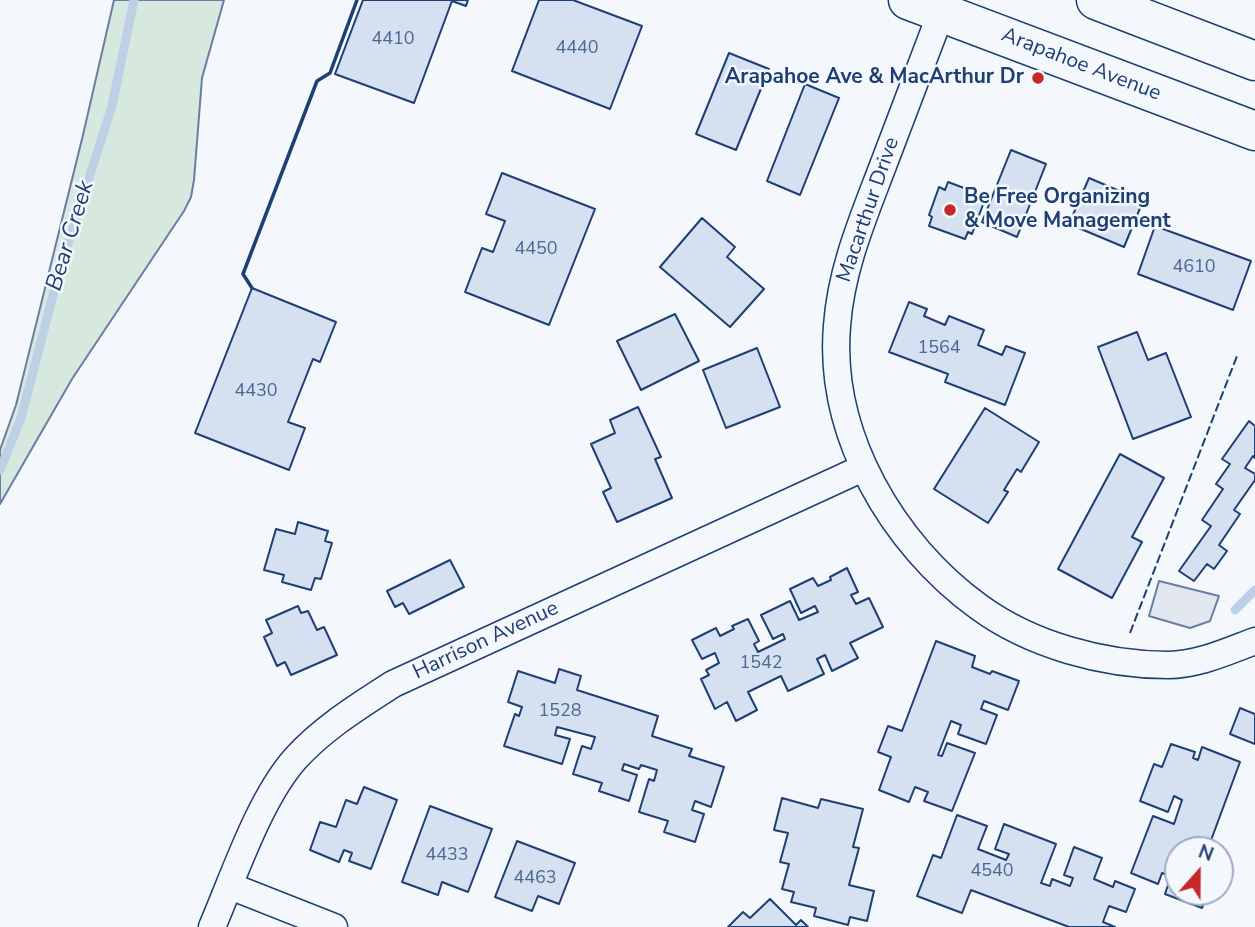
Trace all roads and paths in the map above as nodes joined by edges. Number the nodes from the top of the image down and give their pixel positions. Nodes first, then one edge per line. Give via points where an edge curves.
1 (1096, 0) edge
2 (932, 4) edge
3 (1255, 61) edge
4 (1255, 131) edge
5 (863, 468) junction
6 (1255, 641) edge
7 (230, 886) junction
8 (212, 927) edge
9 (334, 927) edge

1 - 3 main road
2 - 4 main road, Arapahoe Avenue
2 - 5 street, Macarthur Drive via 841,292 836,340 839,391
5 - 6 street, Macarthur Drive via 901,530 943,575 980,608 1044,642 1115,661 1170,665 1202,660
5 - 7 street, Harrison Avenue via 393,684 315,738 293,761 267,800
7 - 8 street, Harrison Avenue
7 - 9 street

